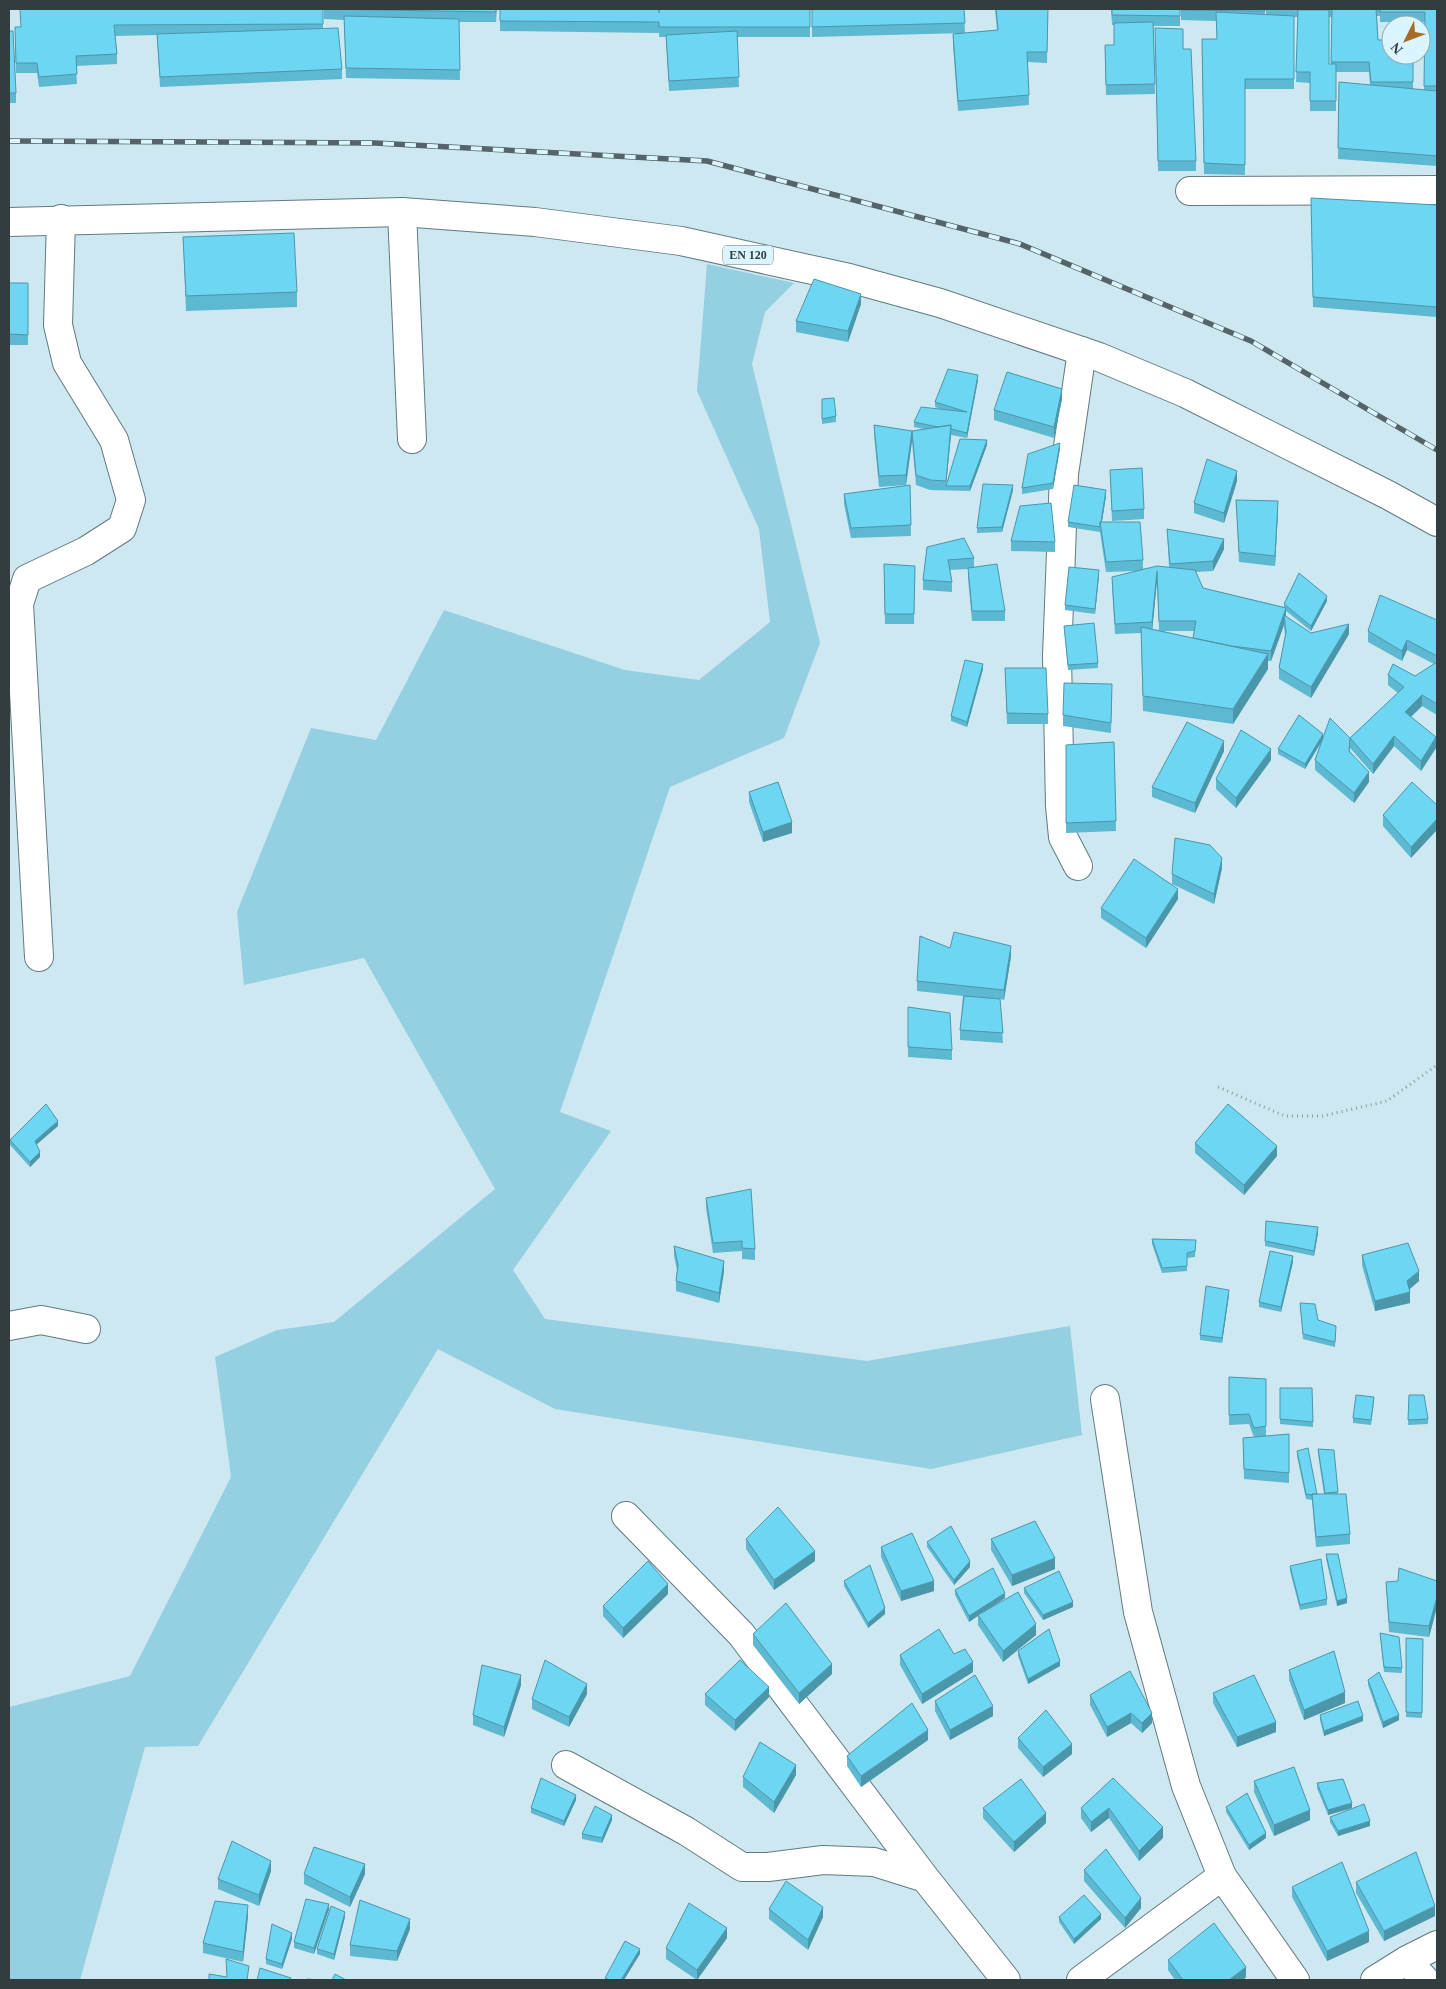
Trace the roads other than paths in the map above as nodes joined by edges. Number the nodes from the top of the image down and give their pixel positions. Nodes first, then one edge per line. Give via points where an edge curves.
1 (1437, 190) edge
2 (1190, 191) dead end
3 (402, 212) junction
4 (61, 219) junction
5 (9, 222) edge
6 (1082, 351) junction
7 (412, 439) dead end
8 (1437, 522) edge
9 (1078, 866) dead end
10 (39, 957) dead end
11 (9, 1326) edge
12 (86, 1329) dead end
13 (1105, 1399) dead end
14 (626, 1516) dead end
15 (566, 1765) dead end
16 (1222, 1876) junction
17 (925, 1878) junction
18 (1437, 1945) edge
19 (1407, 1960) junction
20 (1006, 1980) edge
21 (1081, 1980) edge
22 (1295, 1980) edge
23 (1375, 1980) edge
24 (1425, 1980) edge

1 - 2 main road
3 - 4 main road, EN 120
3 - 6 main road, EN 120 via 535,222 681,241 850,278 940,303
3 - 7 main road
4 - 5 main road, EN 120
4 - 10 main road via 58,325 67,363 114,440 131,500 122,528 86,551 27,579 19,604
6 - 8 main road, EN 120 via 1185,393 1388,494
6 - 9 main road via 1064,474 1057,656 1063,837
11 - 12 main road via 41,1320
13 - 16 main road via 1138,1612 1186,1786
14 - 17 main road via 741,1634
15 - 17 main road via 686,1831 742,1867 823,1860 874,1862
16 - 21 main road
16 - 22 main road
17 - 20 main road
18 - 19 main road
19 - 23 main road
19 - 24 main road

